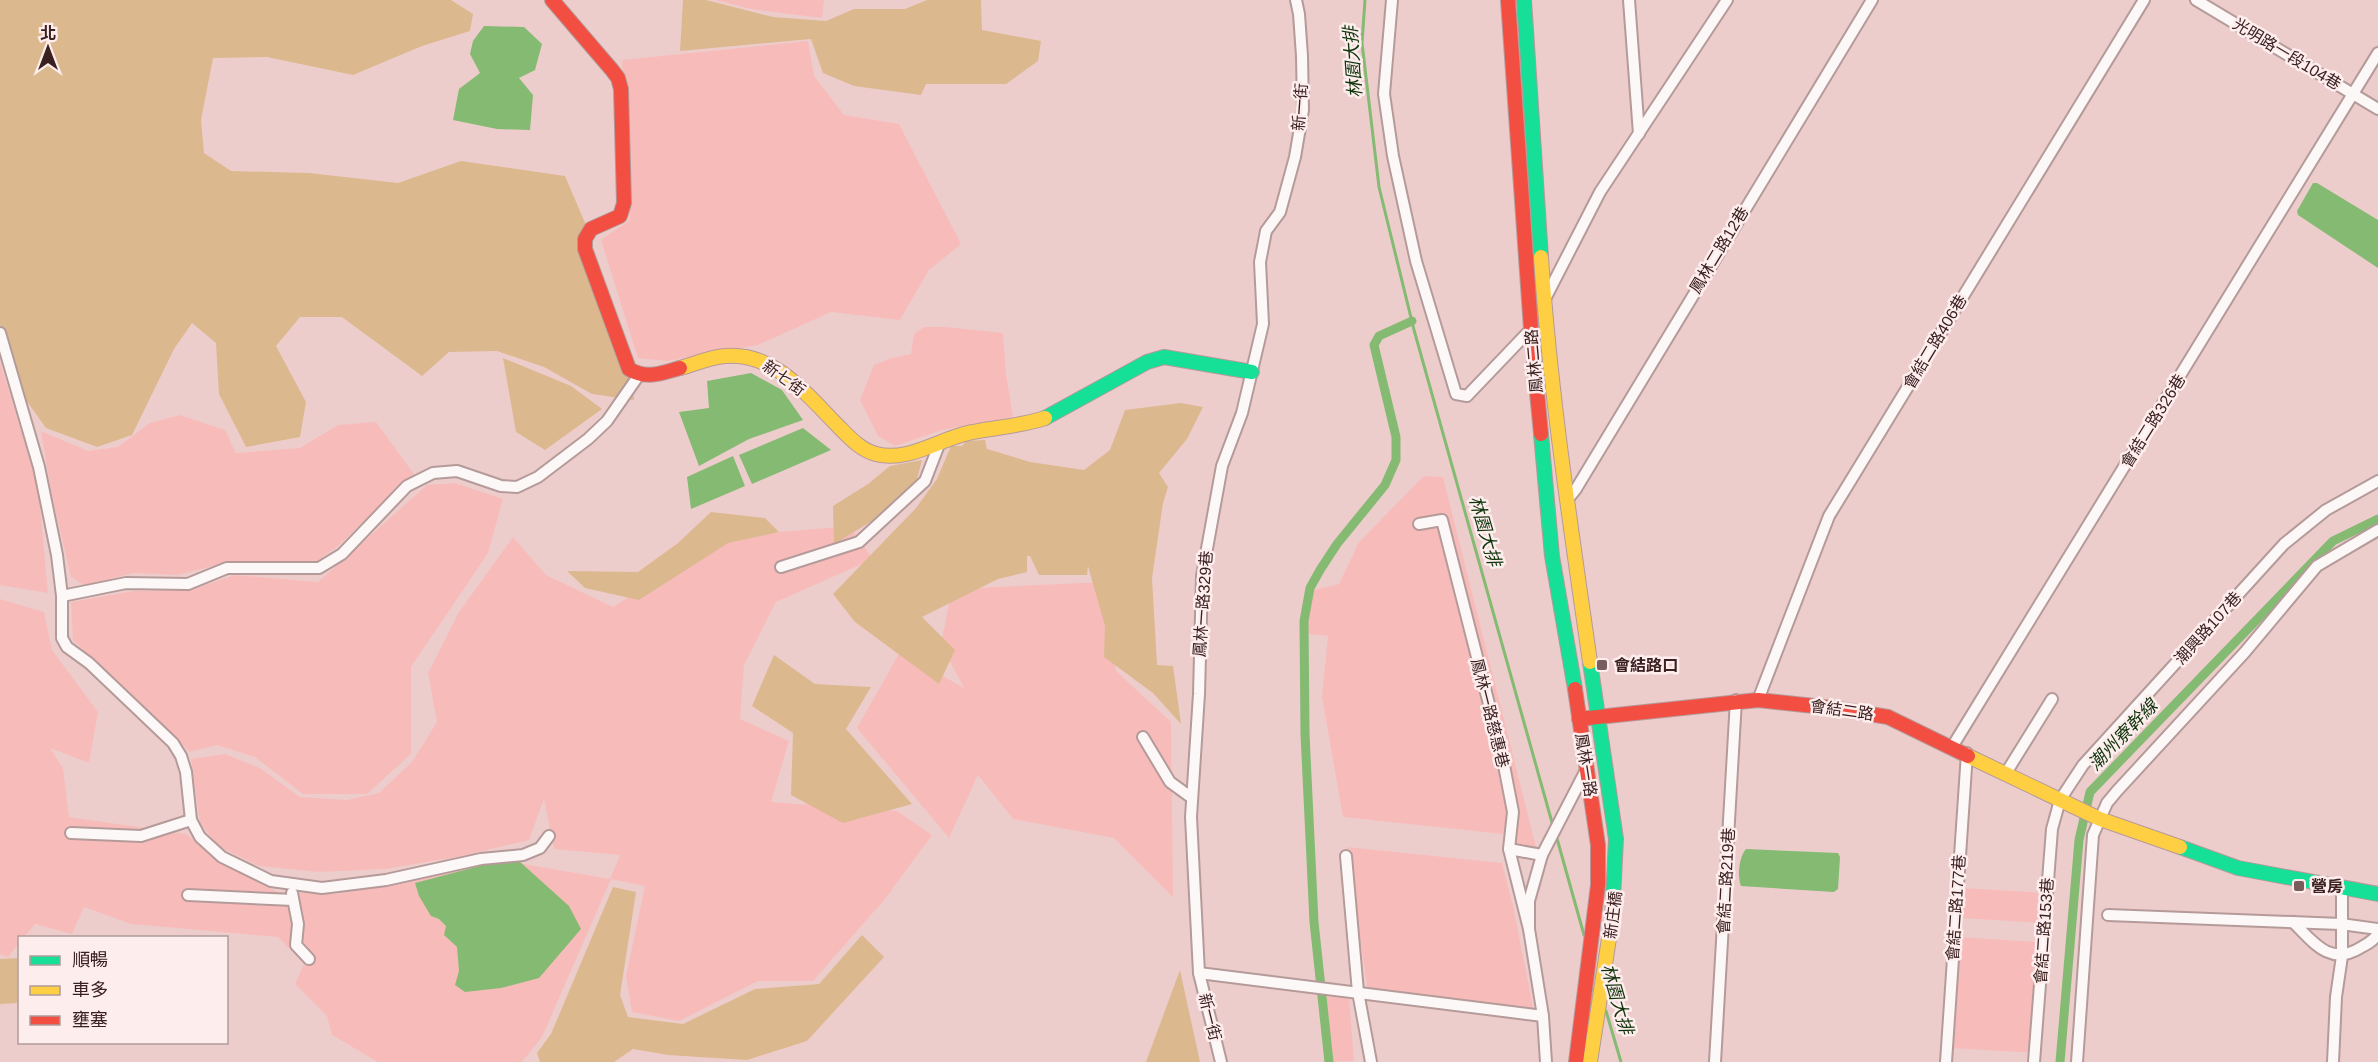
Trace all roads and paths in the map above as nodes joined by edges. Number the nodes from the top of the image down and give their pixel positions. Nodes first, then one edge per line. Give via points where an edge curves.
1 (552, 0) edge
2 (1296, 0) edge
3 (1392, 0) edge
4 (1508, 0) edge
5 (1524, 0) edge
6 (1629, 0) edge
7 (1727, 0) edge
8 (1872, 0) edge
9 (2144, 0) edge
10 (2196, 0) edge
11 (2378, 53) edge
12 (2353, 94) junction
13 (2378, 109) edge
14 (1639, 134) junction
15 (1280, 212) joint
16 (1544, 302) junction
17 (1531, 329) junction
18 (0, 333) edge
19 (1252, 372) junction
20 (639, 375) junction
21 (940, 442) junction
22 (2378, 481) edge
23 (1567, 500) junction
24 (1419, 524) dead end
25 (2378, 530) edge
26 (781, 567) dead end
27 (62, 596) junction
28 (2052, 699) dead end
29 (1736, 700) junction
30 (1758, 700) junction
31 (1600, 717) junction
32 (1579, 719) junction
33 (1143, 737) dead end
34 (1952, 747) junction
35 (1967, 753) junction
36 (1587, 768) junction
37 (2006, 773) junction
38 (1192, 798) junction
39 (2062, 801) junction
40 (1611, 803) joint
41 (1593, 811) joint
42 (2098, 818) junction
43 (191, 820) junction
44 (71, 833) dead end
45 (549, 836) dead end
46 (1509, 849) junction
47 (1542, 855) junction
48 (1346, 856) dead end
49 (290, 884) junction
50 (2342, 888) junction
51 (2378, 894) edge
52 (188, 895) dead end
53 (293, 900) junction
54 (2108, 915) dead end
55 (2293, 922) junction
56 (2341, 924) junction
57 (1528, 929) junction
58 (2378, 931) edge
59 (2342, 956) junction
60 (309, 959) dead end
61 (1199, 973) junction
62 (1358, 992) junction
63 (1543, 1016) junction
64 (1221, 1062) edge
65 (1371, 1062) edge
66 (1546, 1062) edge
67 (1576, 1062) edge
68 (1590, 1062) edge
69 (1715, 1062) edge
70 (1946, 1062) edge
71 (2034, 1062) edge
72 (2077, 1062) edge
73 (2333, 1062) edge

1 - 20 main road via 612,70 621,89 624,203 620,216 590,229 585,249 625,361
2 - 15 street, 新一街 via 1303,110
3 - 17 street via 1384,94 1393,156 1416,261 1456,394 1467,396
4 - 17 main road, 鳳林二路
5 - 16 main road, 鳳林二路
6 - 14 street
7 - 14 street
8 - 23 street, 鳳林二路12巷
9 - 30 street, 會結二路406巷 via 1829,516
10 - 12 street, 光明路一段104巷
11 - 12 street, 會結二路326巷
12 - 13 street, 光明路一段104巷
12 - 34 street, 會結二路326巷
14 - 16 street via 1600,192
15 - 19 street, 鳳林一路329巷 via 1266,231 1260,262 1263,324
16 - 23 main road, 鳳林二路
17 - 32 main road, 鳳林二路 via 1552,556
18 - 27 street via 39,467
19 - 21 main road, 新七街 via 1164,357 1147,362 1052,416
19 - 38 street, 鳳林一路329巷 via 1222,466 1202,576
20 - 21 main road, 新七街 via 651,376 724,356 753,357 795,383 862,449 878,455 901,455
20 - 27 street via 608,421 538,477 517,487 501,486 457,471 434,473 407,486 342,554 319,568 227,568 188,584 126,583
21 - 26 street via 925,481 859,542
22 - 39 street, 潮興路107巷 via 2326,510 2284,544 2083,765
23 - 31 main road, 鳳林二路
24 - 46 street, 鳳林一路慈惠巷 via 1442,520 1502,755 1513,812
25 - 42 street via 2317,567 2245,652 2117,790
27 - 43 street via 62,638 67,647 157,727 181,756
28 - 37 street
29 - 30 main road, 會結二路
29 - 31 main road, 會結二路
29 - 69 street, 會結二路219巷
30 - 34 main road, 會結二路 via 1888,717
31 - 32 main road, 會結二路
31 - 40 main road, 鳳林一路
32 - 36 main road, 鳳林一路
33 - 38 street via 1170,782
34 - 35 main road, 會結二路
35 - 37 main road, 會結二路
35 - 70 street, 會結二路177巷
36 - 41 main road, 鳳林一路
36 - 47 street
37 - 39 main road, 會結二路
38 - 61 street, 鳳林一路329巷
39 - 42 main road, 會結二路
39 - 71 street, 會結二路153巷 via 2052,829
40 - 68 main road, 新庄橋 via 1617,883
41 - 67 main road, 新庄橋 via 1598,885
42 - 50 main road via 2238,868
42 - 72 street via 2093,835
43 - 44 street via 141,836
43 - 49 street via 200,837 222,857 271,881
45 - 49 street via 540,848 523,855 481,859 333,887
46 - 47 street
46 - 57 street, 鳳林一路慈惠巷
47 - 57 street via 1529,901
48 - 62 street
49 - 53 street
50 - 51 main road
50 - 56 street
52 - 53 street
53 - 60 street via 298,924 296,945
54 - 55 street
55 - 56 street
55 - 59 street via 2318,948
56 - 58 street
56 - 59 street
57 - 63 street
58 - 59 street via 2375,939
59 - 73 street
61 - 62 street
61 - 64 street, 新一街
62 - 63 street
62 - 65 street
63 - 66 street

